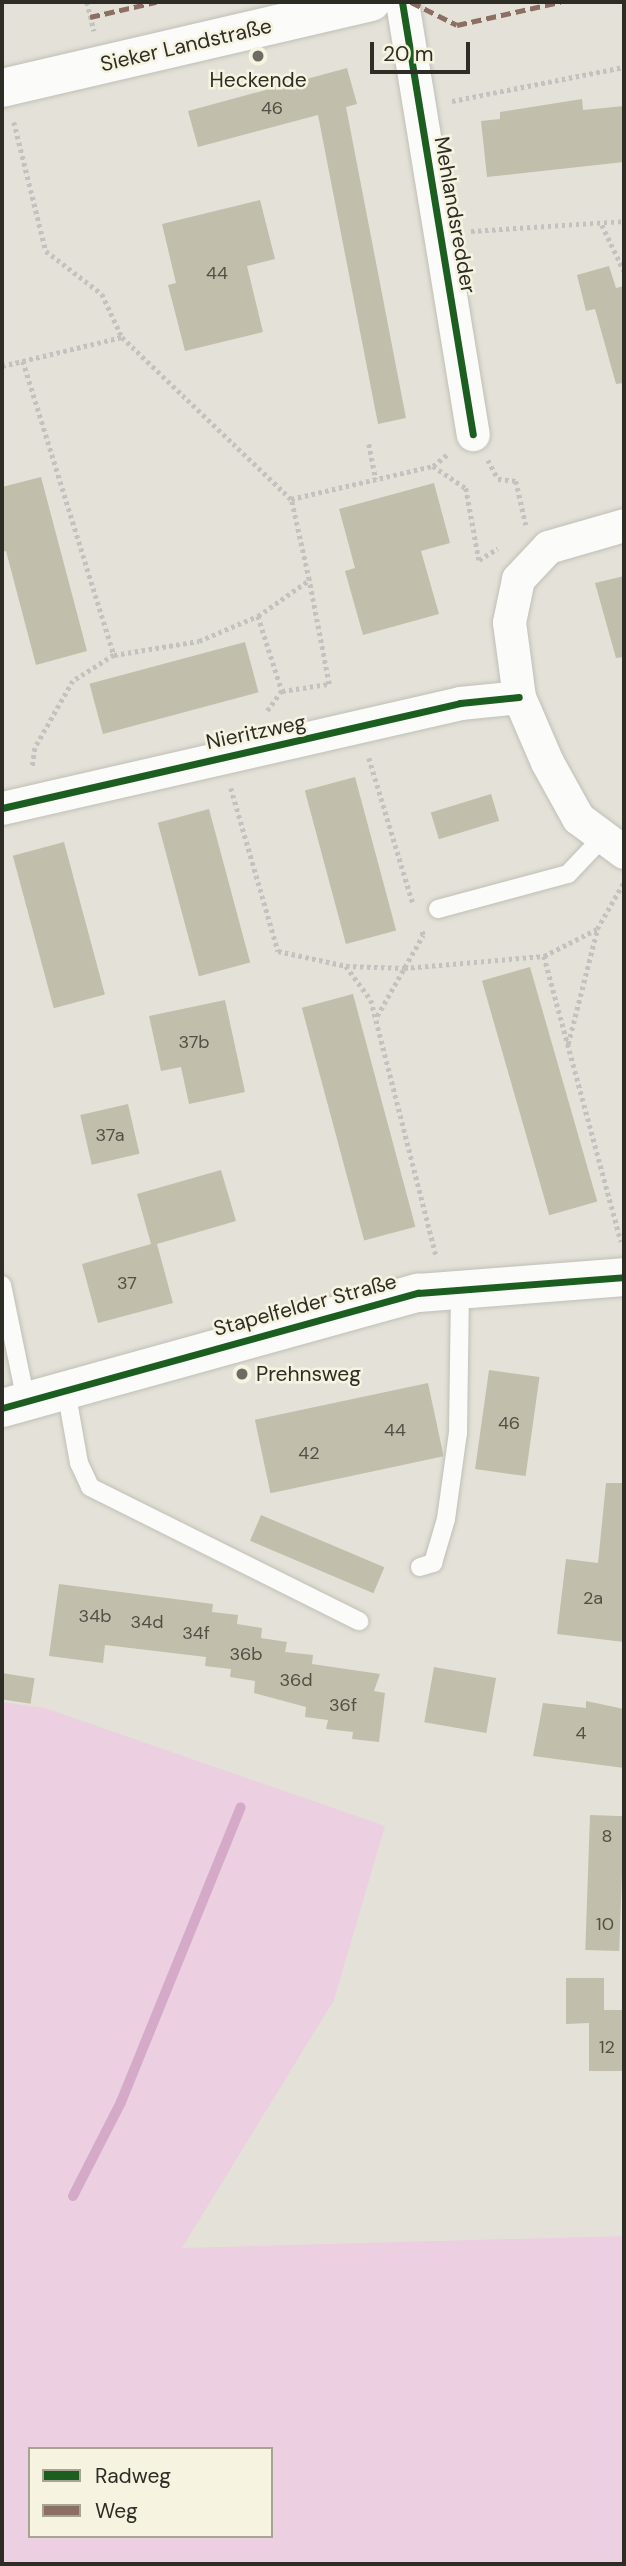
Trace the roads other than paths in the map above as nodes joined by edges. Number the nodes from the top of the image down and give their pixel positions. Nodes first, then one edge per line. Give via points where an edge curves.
1 (371, 2) edge
2 (402, 2) edge
3 (4, 88) edge
4 (473, 434) road end
5 (624, 525) edge
6 (519, 697) junction
7 (14, 805) edge
8 (614, 844) edge
9 (438, 909) dead end
10 (624, 1277) edge
11 (2, 1285) edge
12 (451, 1289) junction
13 (66, 1390) junction
14 (14, 1404) edge
15 (420, 1567) dead end
16 (359, 1621) dead end

1 - 3 street, Sieker Landstraße
2 - 4 street, Mehlandsredder
5 - 6 street via 548,547 518,579 509,622
6 - 7 street, Nieritzweg via 460,703
6 - 8 street via 578,818
8 - 9 lane via 568,874
10 - 12 street, Stapelfelder Straße
11 - 14 lane
12 - 13 street, Stapelfelder Straße
12 - 15 lane via 462,1377 451,1482 433,1563
13 - 14 street, Stapelfelder Straße
13 - 16 lane via 79,1463 90,1486

